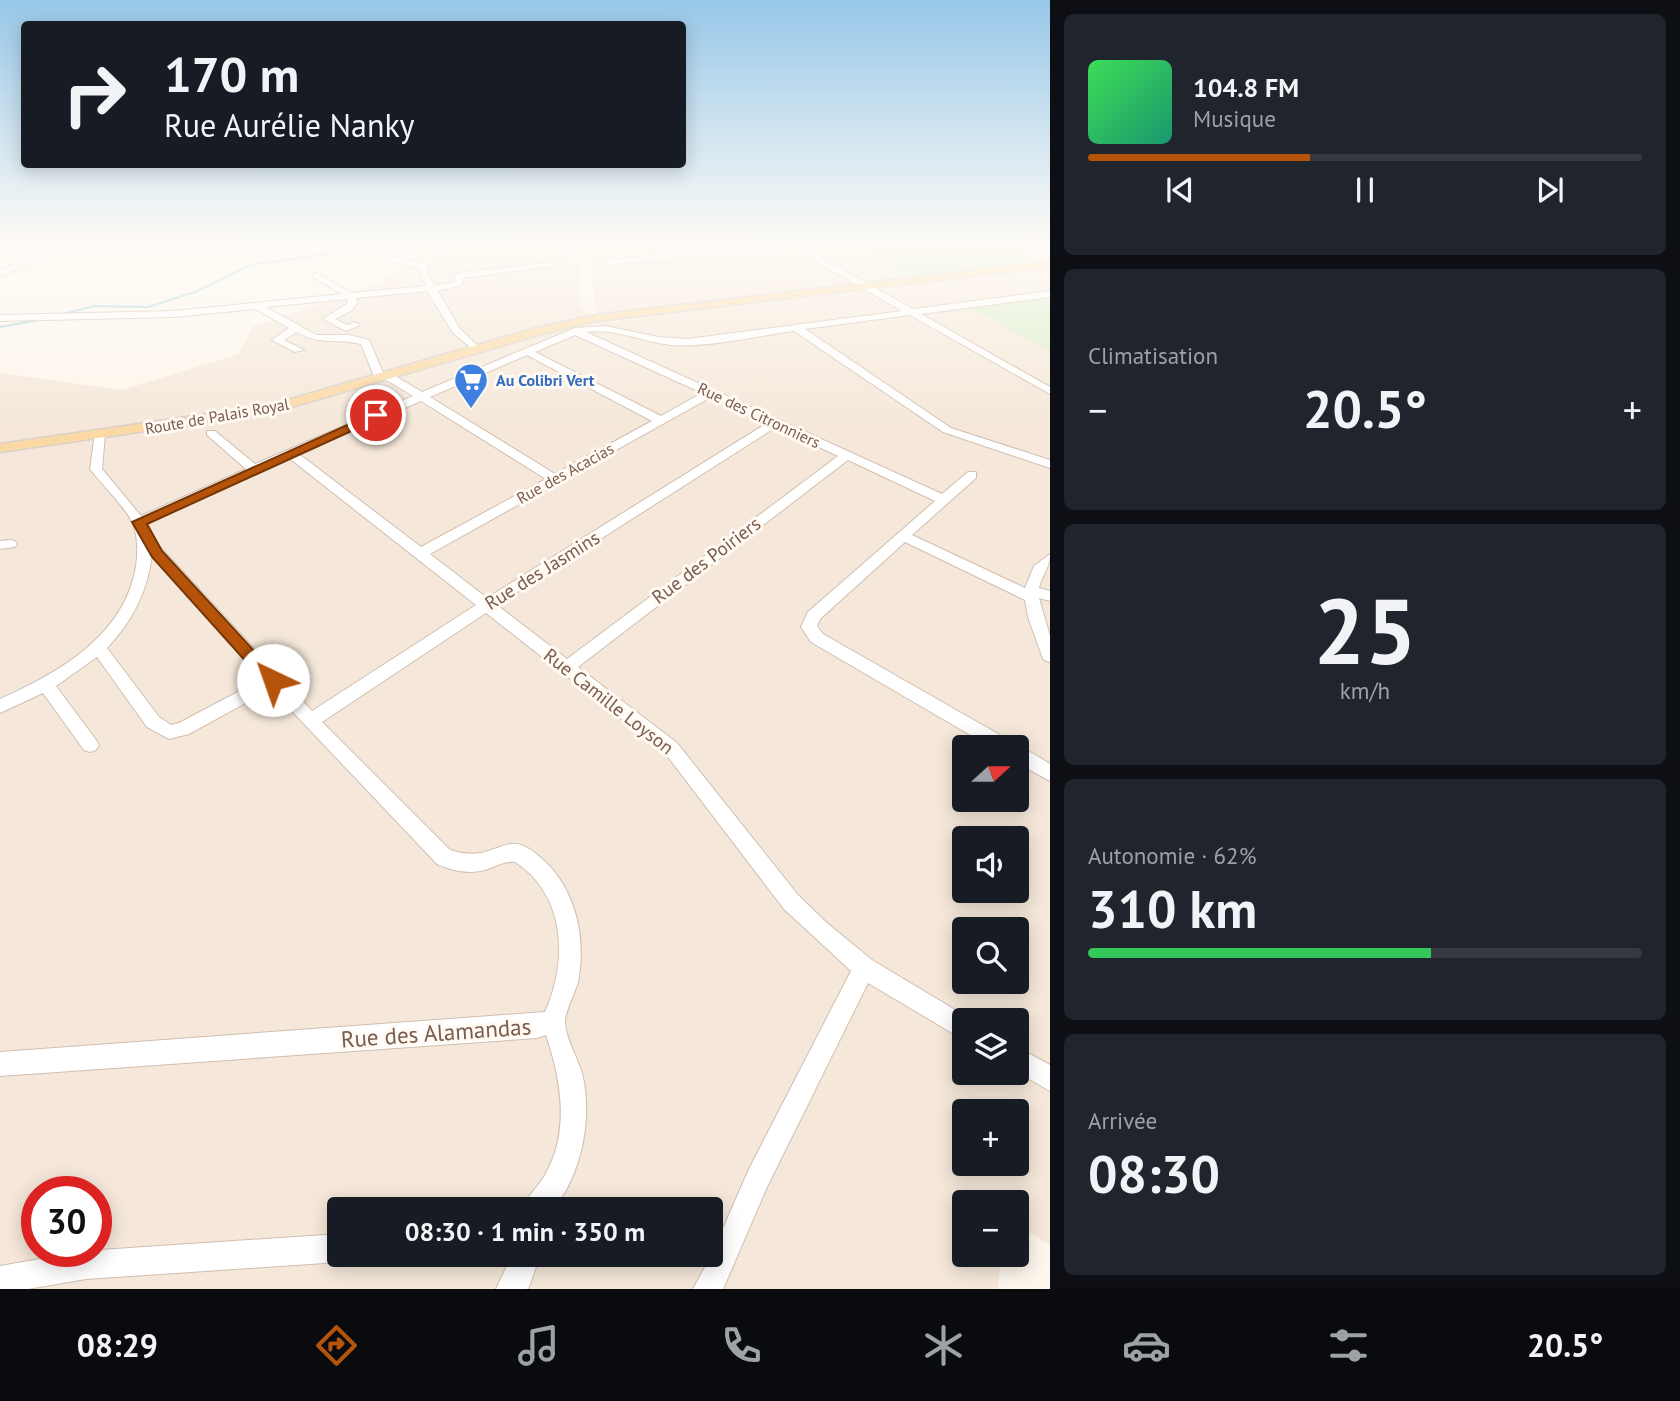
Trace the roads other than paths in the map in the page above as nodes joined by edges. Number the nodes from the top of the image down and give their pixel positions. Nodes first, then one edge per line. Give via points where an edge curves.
1 (285, 302) edge
2 (352, 302) edge
3 (438, 302) edge
4 (723, 302) edge
5 (890, 302) edge
6 (994, 302) edge
7 (255, 305) junction
8 (907, 312) junction
9 (0, 318) edge
10 (355, 325) dead end
11 (795, 327) junction
12 (295, 329) junction
13 (575, 331) junction
14 (475, 349) junction
15 (299, 350) dead end
16 (528, 352) junction
17 (384, 377) junction
18 (1050, 391) edge
19 (711, 393) junction
20 (419, 397) junction
21 (660, 420) junction
22 (777, 422) junction
23 (211, 433) dead end
24 (99, 435) junction
25 (0, 448) edge
26 (290, 453) junction
27 (846, 456) junction
28 (1050, 464) edge
29 (255, 470) junction
30 (972, 475) dead end
31 (555, 479) junction
32 (942, 499) junction
33 (139, 522) junction
34 (903, 536) junction
35 (419, 554) junction
36 (1050, 559) edge
37 (1030, 593) junction
38 (1050, 596) edge
39 (485, 606) junction
40 (98, 647) junction
41 (1050, 656) edge
42 (567, 667) junction
43 (273, 680) junction
44 (46, 685) junction
45 (0, 706) edge
46 (310, 721) junction
47 (985, 735) edge
48 (90, 745) dead end
49 (1029, 761) edge
50 (1050, 773) edge
51 (864, 968) junction
52 (553, 1021) junction
53 (952, 1021) edge
54 (0, 1063) edge
55 (1029, 1066) edge
56 (1050, 1079) edge
57 (548, 1197) edge
58 (327, 1249) edge
59 (522, 1267) edge
60 (0, 1280) edge
61 (510, 1289) edge
62 (707, 1289) edge

1 - 7 street
2 - 10 street via 348,309 328,318 346,328
3 - 14 street via 456,331
4 - 14 main road, Route de Palais Royal via 596,318
5 - 8 street
6 - 8 street
7 - 9 street via 151,315
7 - 12 street
8 - 11 street
8 - 18 street
11 - 13 street via 678,343 610,327
11 - 28 street via 947,430
12 - 15 street via 277,340
12 - 17 street via 318,339 365,342
13 - 16 street
13 - 19 street, Rue des Citronniers
14 - 17 main road, Route de Palais Royal
16 - 20 street
16 - 21 street
17 - 20 street
17 - 24 main road, Route de Palais Royal via 271,409
19 - 21 street, Rue des Acacias
19 - 22 street, Rue des Citronniers
20 - 26 street
20 - 31 street
21 - 31 street, Rue des Acacias
22 - 27 street, Rue des Citronniers
22 - 39 street, Rue des Jasmins
23 - 29 street
24 - 25 main road, Route de Palais Royal
24 - 33 street, Rue des Alamandas via 96,469
26 - 29 street
26 - 35 street, Rue Camille Loyson
27 - 32 street, Rue des Citronniers
27 - 42 street, Rue des Poiriers
29 - 33 street
30 - 32 street
31 - 35 street, Rue des Acacias
32 - 34 street
33 - 40 street via 146,552 143,570 130,605
33 - 43 street, Rue des Alamandas via 157,554
34 - 37 street
34 - 47 street via 813,616 809,627 817,638
35 - 39 street, Rue Camille Loyson
36 - 37 street via 1033,576
37 - 38 street
37 - 41 street
39 - 42 street, Rue Camille Loyson
39 - 46 street, Rue des Jasmins
40 - 43 street via 153,722 169,732 183,729
40 - 44 street
42 - 51 street, Rue Camille Loyson via 671,748 791,902
43 - 46 street, Rue des Alamandas
44 - 45 street
44 - 48 street
46 - 52 street, Rue des Alamandas via 444,858 482,862 512,852 542,871 558,894 571,950 562,1004
49 - 50 street
51 - 53 street, Rue Camille Loyson
51 - 62 street
52 - 54 street, Rue des Alamandas via 524,1027
52 - 57 street via 571,1080 570,1140 562,1173
55 - 56 street
58 - 60 street via 86,1265
59 - 61 street

